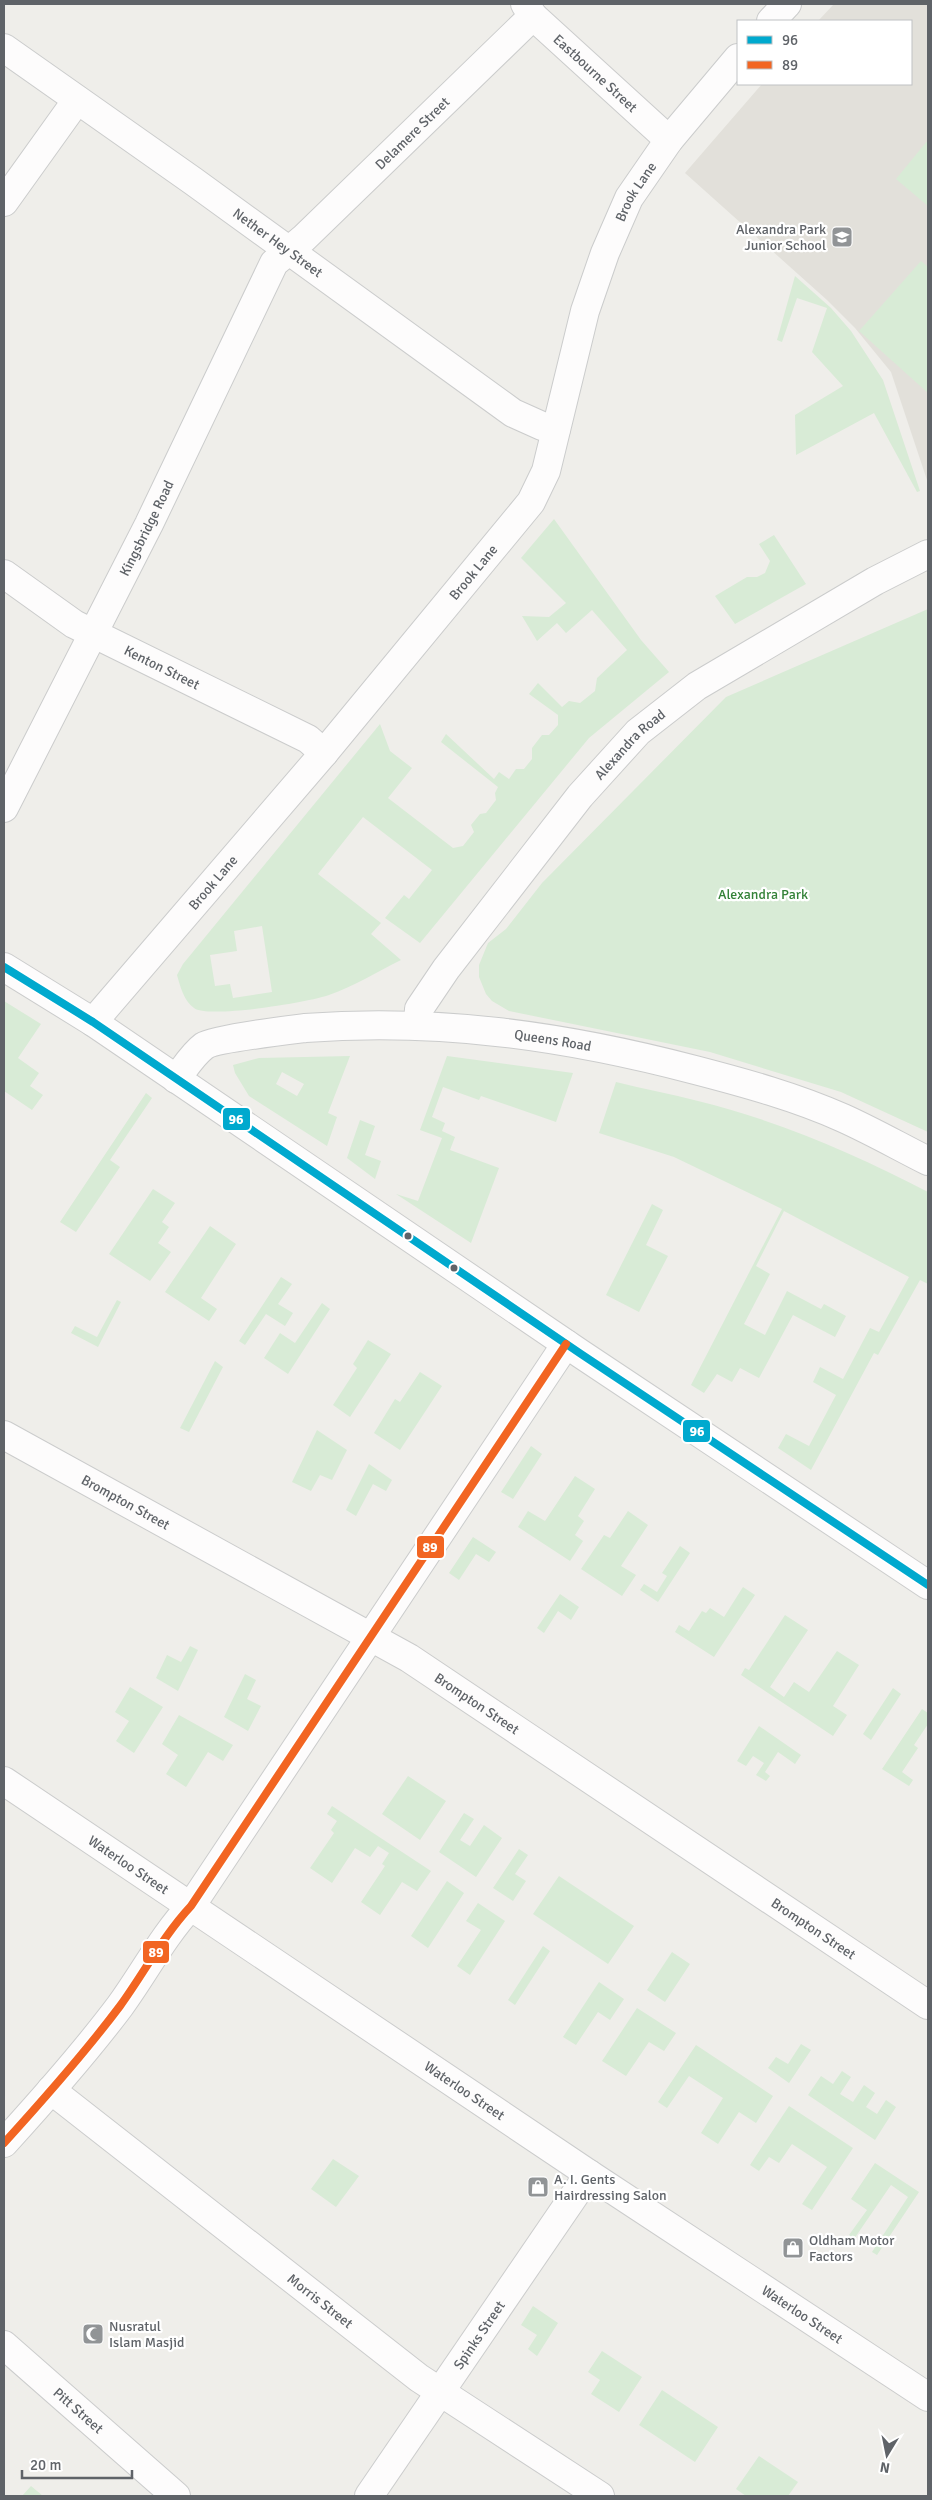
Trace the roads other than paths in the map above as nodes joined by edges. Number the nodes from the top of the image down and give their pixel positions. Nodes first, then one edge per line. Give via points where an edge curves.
1 (787, 4) edge
2 (529, 10) edge
3 (772, 20) edge
4 (4, 48) edge
5 (737, 59) edge
6 (77, 100) junction
7 (669, 140) junction
8 (4, 202) edge
9 (289, 251) junction
10 (556, 430) junction
11 (928, 554) edge
12 (4, 574) edge
13 (93, 634) junction
14 (324, 753) junction
15 (4, 808) edge
16 (4, 967) edge
17 (93, 1022) junction
18 (418, 1024) junction
19 (176, 1080) junction
20 (928, 1161) edge
21 (566, 1344) junction
22 (4, 1435) edge
23 (928, 1585) edge
24 (371, 1635) junction
25 (4, 1781) edge
26 (190, 1906) junction
27 (928, 2005) edge
28 (51, 2090) junction
29 (4, 2143) edge
30 (589, 2174) junction
31 (4, 2344) edge
32 (439, 2392) junction
33 (928, 2398) edge
34 (176, 2496) edge
35 (369, 2496) edge
36 (600, 2496) edge

1 - 3 street
2 - 7 street, Eastbourne Street
2 - 9 street, Delamere Street
4 - 6 street, Nether Hey Street
5 - 7 street, Brook Lane
6 - 8 street
6 - 9 street, Nether Hey Street
7 - 10 street, Brook Lane via 629,198 605,253 585,311
9 - 10 street, Nether Hey Street via 514,413
9 - 13 street, Kingsbridge Road via 274,263
10 - 14 street, Brook Lane via 546,471 531,502
11 - 18 street, Alexandra Road via 875,581 697,686 638,732 580,796 446,969 419,1008
12 - 13 street, Kenton Street
13 - 14 street, Kenton Street via 308,739
13 - 15 street, Kingsbridge Road
14 - 17 street, Brook Lane
16 - 17 street
17 - 19 street
18 - 19 street, Queens Road via 279,1030 205,1044
18 - 20 street, Queens Road via 558,1039 712,1074 775,1092 842,1118
19 - 21 street
21 - 23 street
21 - 24 street
22 - 24 street, Brompton Street
24 - 26 street
24 - 27 street, Brompton Street
25 - 26 street, Waterloo Street
26 - 28 street via 120,2006
26 - 30 street, Waterloo Street
28 - 29 street
28 - 32 street, Morris Street
30 - 32 street, Spinks Street
30 - 33 street, Waterloo Street
31 - 34 street, Pitt Street
32 - 35 street, Spinks Street
32 - 36 street, Morris Street

